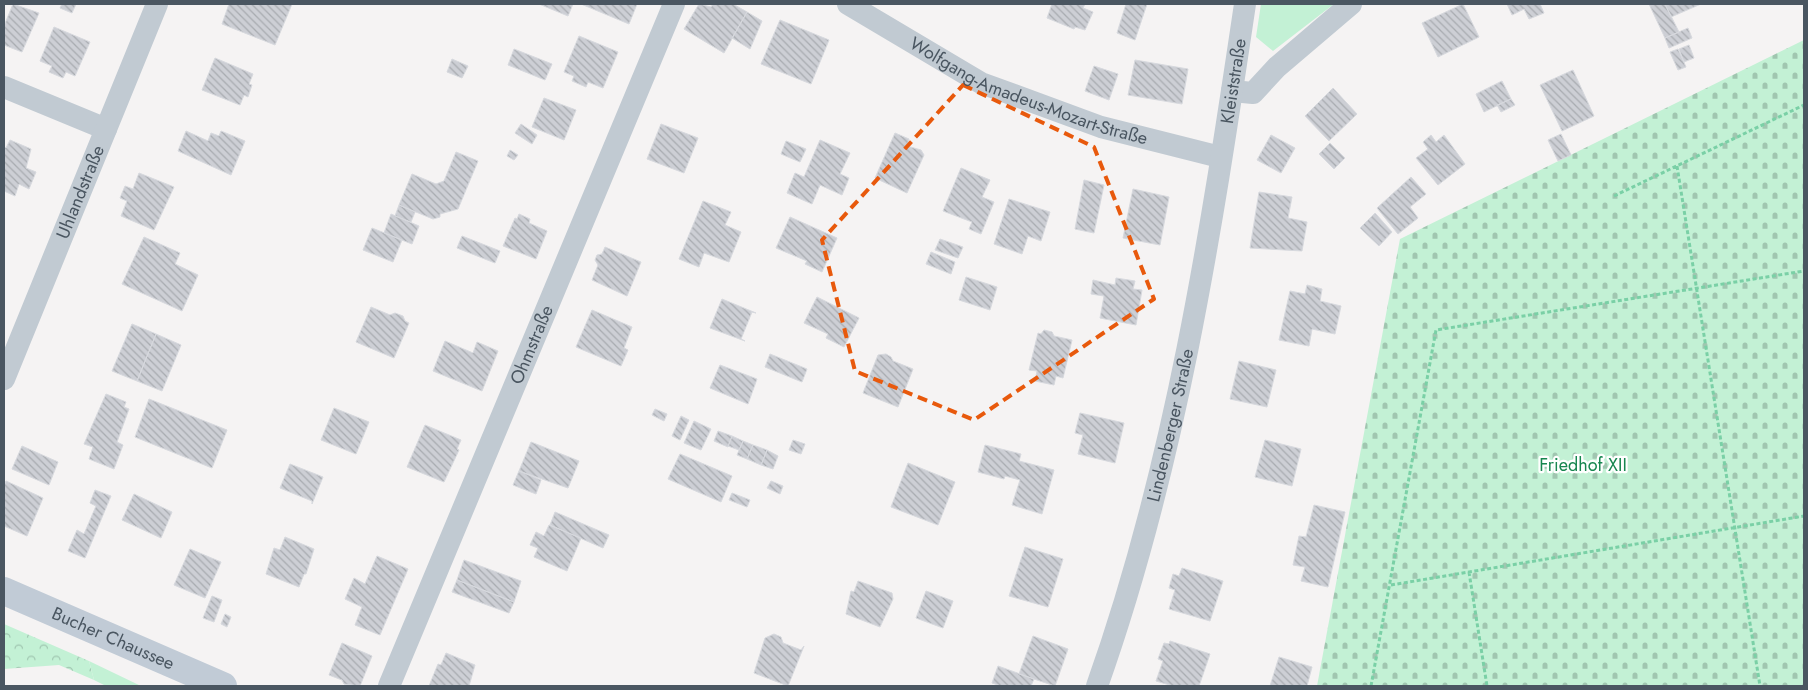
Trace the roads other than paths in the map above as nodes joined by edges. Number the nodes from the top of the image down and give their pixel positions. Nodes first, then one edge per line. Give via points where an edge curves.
1 (157, 4) edge
2 (674, 4) edge
3 (848, 4) edge
4 (1245, 4) edge
5 (1351, 4) edge
6 (4, 88) edge
7 (1232, 91) junction
8 (106, 129) junction
9 (1220, 157) junction
10 (4, 379) edge
11 (4, 591) edge
12 (223, 686) edge
13 (389, 686) edge
14 (1097, 686) edge

1 - 8 street, Uhlandstraße
2 - 13 street, Ohmstraße
3 - 9 street, Wolfgang-Amadeus-Mozart-Straße via 981,83 1101,127
4 - 7 street, Kleiststraße
5 - 7 street via 1277,67 1253,93
6 - 8 street
7 - 9 street, Kleiststraße
8 - 10 street, Uhlandstraße
9 - 14 street, Lindenberger Straße via 1192,319 1160,469 1113,640
11 - 12 main road, Bucher Chaussee

